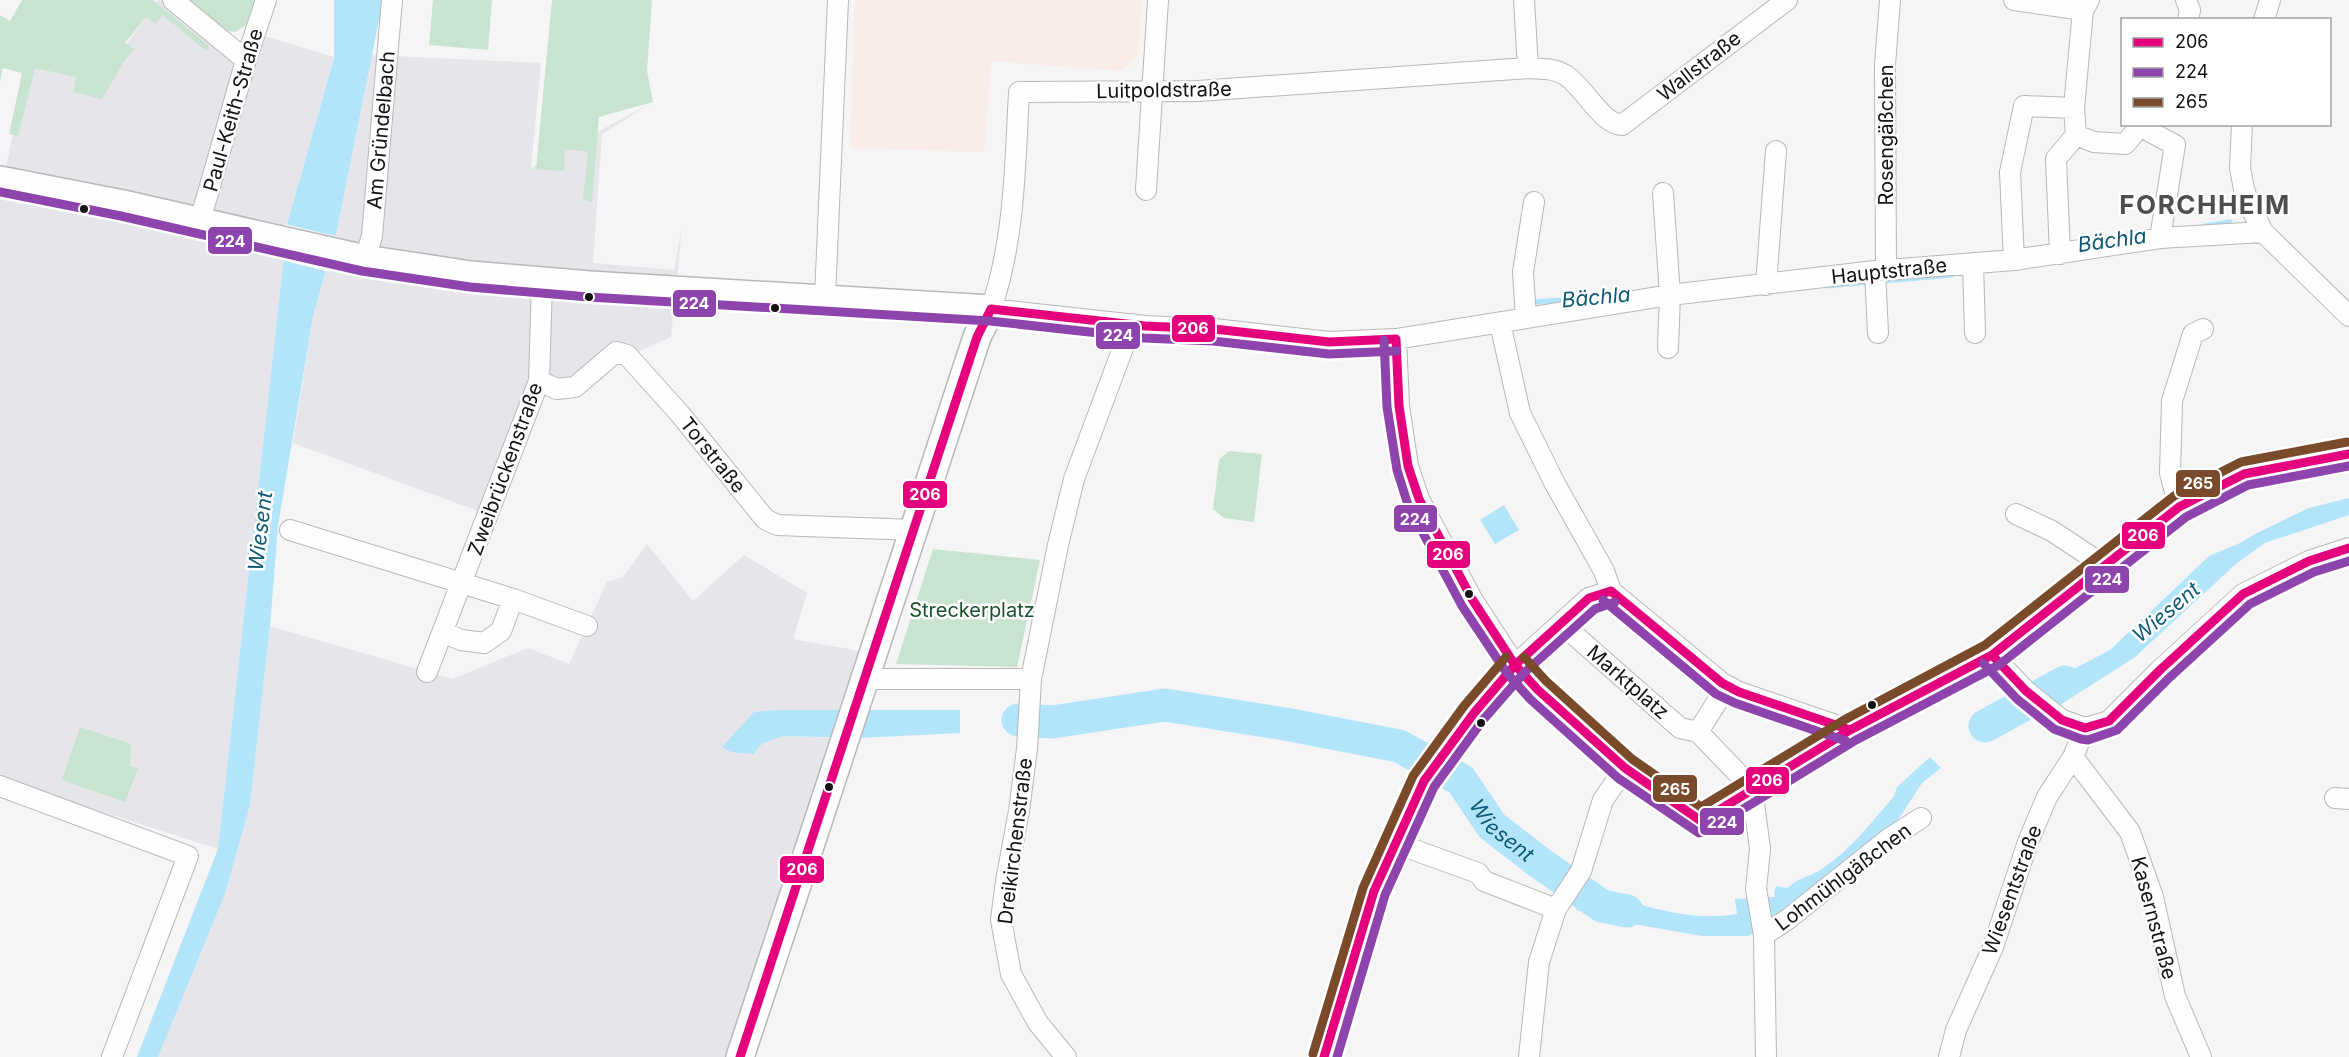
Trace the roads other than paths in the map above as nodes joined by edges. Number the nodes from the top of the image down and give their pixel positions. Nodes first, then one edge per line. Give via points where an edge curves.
1 (173, 0) edge
2 (266, 0) edge
3 (392, 0) edge
4 (838, 0) edge
5 (1158, 0) edge
6 (1524, 0) edge
7 (1787, 0) edge
8 (1890, 0) edge
9 (2014, 0) edge
10 (2186, 0) edge
11 (2270, 0) edge
12 (2086, 5) edge
13 (2188, 18) edge
14 (2265, 18) edge
15 (246, 60) junction
16 (1528, 68) junction
17 (1152, 92) junction
18 (2074, 108) junction
19 (1609, 121) joint
20 (2141, 126) edge
21 (2242, 126) edge
22 (2076, 135) junction
23 (1776, 151) dead end
24 (0, 180) edge
25 (1146, 190) dead end
26 (1663, 194) dead end
27 (1534, 202) dead end
28 (200, 221) junction
29 (2262, 232) junction
30 (2160, 238) junction
31 (2060, 254) junction
32 (357, 256) junction
33 (2014, 260) junction
34 (1973, 263) junction
35 (1881, 271) junction
36 (542, 282) junction
37 (1766, 285) junction
38 (1670, 295) junction
39 (825, 297) junction
40 (991, 309) junction
41 (2349, 316) edge
42 (1526, 318) junction
43 (1500, 323) junction
44 (1132, 324) junction
45 (2203, 329) dead end
46 (1878, 333) dead end
47 (1975, 333) dead end
48 (1396, 339) junction
49 (1668, 348) dead end
50 (539, 381) junction
51 (2349, 454) edge
52 (2180, 507) junction
53 (2016, 514) dead end
54 (290, 530) dead end
55 (915, 530) junction
56 (2349, 548) edge
57 (2105, 566) junction
58 (463, 584) junction
59 (1611, 591) junction
60 (513, 600) junction
61 (1563, 624) junction
62 (587, 626) dead end
63 (443, 632) junction
64 (1992, 655) junction
65 (1515, 665) junction
66 (427, 672) dead end
67 (864, 679) junction
68 (1031, 679) junction
69 (1727, 686) junction
70 (2085, 728) junction
71 (1850, 730) junction
72 (1698, 732) junction
73 (2073, 757) junction
74 (1625, 768) junction
75 (1759, 785) junction
76 (0, 786) edge
77 (1922, 818) dead end
78 (1395, 843) junction
79 (1557, 909) junction
80 (1764, 935) junction
81 (112, 1057) edge
82 (740, 1057) edge
83 (1066, 1057) edge
84 (1324, 1057) edge
85 (1529, 1057) edge
86 (1766, 1057) edge
87 (1949, 1057) edge
88 (2201, 1057) edge

1 - 15 street
2 - 15 street, Paul-Keith-Straße
3 - 32 street, Am Gründelbach via 372,236
4 - 39 street
5 - 17 street
6 - 16 street
7 - 19 street, Wallstraße via 1627,122
8 - 35 street, Rosengäßchen
9 - 12 street
10 - 13 street
11 - 14 street
12 - 18 street
15 - 28 street, Paul-Keith-Straße
16 - 17 street, Luitpoldstraße
16 - 19 street, Luitpoldstraße via 1554,70 1567,76
17 - 25 street
17 - 40 street, Luitpoldstraße via 1019,92 1007,250
18 - 22 street
18 - 33 street via 2024,106 2010,172
20 - 22 street via 2125,144 2094,142
20 - 30 street via 2175,145
21 - 29 street via 2240,168 2249,204
22 - 31 street via 2056,159
23 - 37 street
24 - 28 street
26 - 38 street
27 - 42 street via 1523,272
28 - 32 street
29 - 30 street, Hauptstraße
29 - 41 street
30 - 31 street, Hauptstraße
31 - 33 street, Hauptstraße
32 - 36 street
33 - 34 street, Hauptstraße
34 - 35 street, Hauptstraße
34 - 47 street
35 - 37 street, Hauptstraße
35 - 46 street, Rosengäßchen
36 - 39 street
36 - 50 street, Zweibrückenstraße
37 - 38 street, Hauptstraße
38 - 42 street, Hauptstraße
38 - 49 street
39 - 40 street
40 - 44 street, Hauptstraße
40 - 55 street via 977,338
42 - 43 street, Hauptstraße
43 - 48 street, Hauptstraße
43 - 59 street via 1520,413
44 - 48 street, Hauptstraße via 1329,342
44 - 68 street, Dreikirchenstraße via 1074,479
45 - 52 street via 2193,334 2172,401 2170,473
48 - 65 street via 1399,406 1415,488 1472,599
50 - 55 street, Torstraße via 557,389 575,387 616,352 627,355 765,519 777,525
50 - 58 street, Zweibrückenstraße
51 - 52 street via 2244,474
52 - 57 street
53 - 57 street via 2052,531
54 - 58 street
55 - 67 street
56 - 70 street via 2309,561 2243,594 2109,721
57 - 64 street
58 - 60 street
58 - 63 street, Zweibrückenstraße
59 - 61 street via 1589,598
59 - 69 street
60 - 62 street
60 - 63 street via 501,631 483,643
61 - 65 street
61 - 72 street, Marktplatz via 1680,728
63 - 66 street, Zweibrückenstraße
64 - 70 street via 2026,691 2062,720
64 - 71 street
65 - 74 street
65 - 78 street via 1424,781
67 - 68 street
67 - 82 street
68 - 83 street, Dreikirchenstraße via 1027,749 1001,920 1011,974 1038,1023
69 - 71 street
69 - 72 street
70 - 73 street, Wiesentstraße
71 - 75 street
72 - 75 street, Marktplatz
73 - 87 street, Wiesentstraße via 2039,815
73 - 88 street, Kasernstraße via 2130,832 2153,897 2175,996
74 - 75 street via 1701,821
74 - 79 street via 1603,800 1581,871
75 - 80 street via 1756,889
76 - 81 street via 188,856
77 - 80 street, Lohmühlgäßchen via 1887,840
78 - 79 street via 1478,873 1484,881
78 - 84 street via 1374,891
79 - 85 street via 1539,962
80 - 86 street

